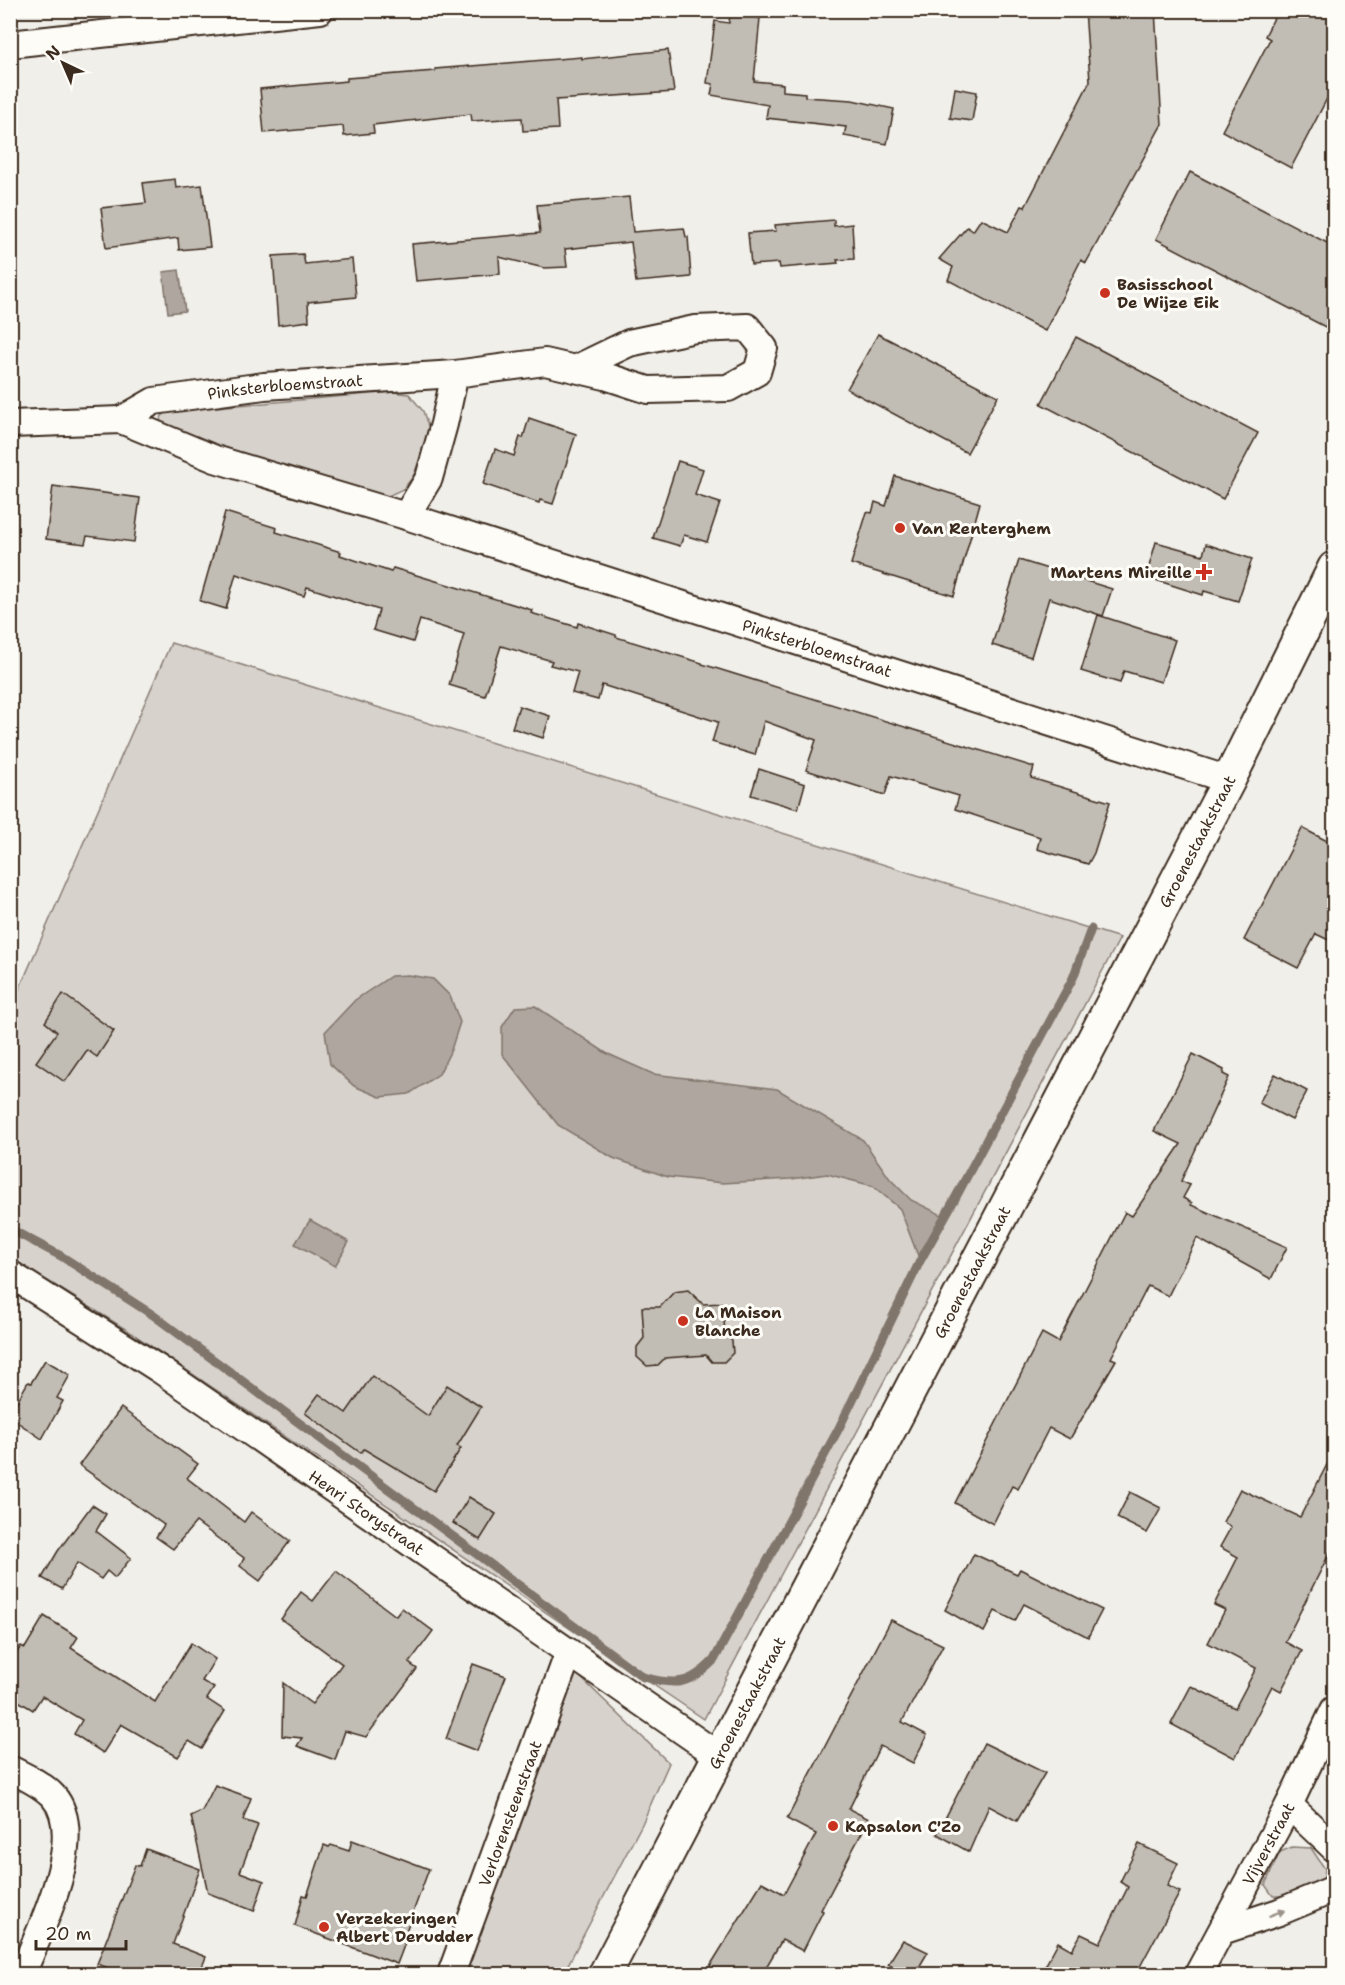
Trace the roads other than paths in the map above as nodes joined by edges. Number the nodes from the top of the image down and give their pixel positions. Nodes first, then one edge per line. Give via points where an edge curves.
1 (320, 10) edge
2 (10, 44) edge
3 (575, 369) junction
4 (455, 374) junction
5 (121, 420) junction
6 (10, 424) edge
7 (406, 516) junction
8 (1330, 586) edge
9 (1230, 780) junction
10 (10, 1274) edge
11 (569, 1652) junction
12 (1335, 1710) edge
13 (719, 1756) junction
14 (10, 1769) edge
15 (1289, 1806) junction
16 (1335, 1848) edge
17 (1335, 1889) edge
18 (1222, 1931) junction
19 (22, 1974) edge
20 (451, 1974) edge
21 (605, 1974) edge
22 (1198, 1974) edge

1 - 2 street
3 - 3 street, Pinksterbloemstraat via 648,390 728,388 757,372 764,348 747,327 695,329 629,344
3 - 4 street, Pinksterbloemstraat via 545,362
4 - 5 street, Pinksterbloemstraat via 242,389 154,401
4 - 7 street via 429,478
5 - 6 street, Pinksterbloemstraat
5 - 7 street, Pinksterbloemstraat via 215,459
7 - 9 street, Pinksterbloemstraat
8 - 9 street, Groenestaakstraat
9 - 13 street, Groenestaakstraat
10 - 11 street, Henri Storystraat via 159,1369
11 - 13 street, Henri Storystraat
11 - 20 street, Verlorensteenstraat
12 - 15 street, Vijverstraat
13 - 21 street, Groenestaakstraat
14 - 19 street via 53,1797 67,1835 63,1867
15 - 16 street
15 - 18 street, Vijverstraat
18 -> 17 street
18 - 22 street, Vijverstraat

